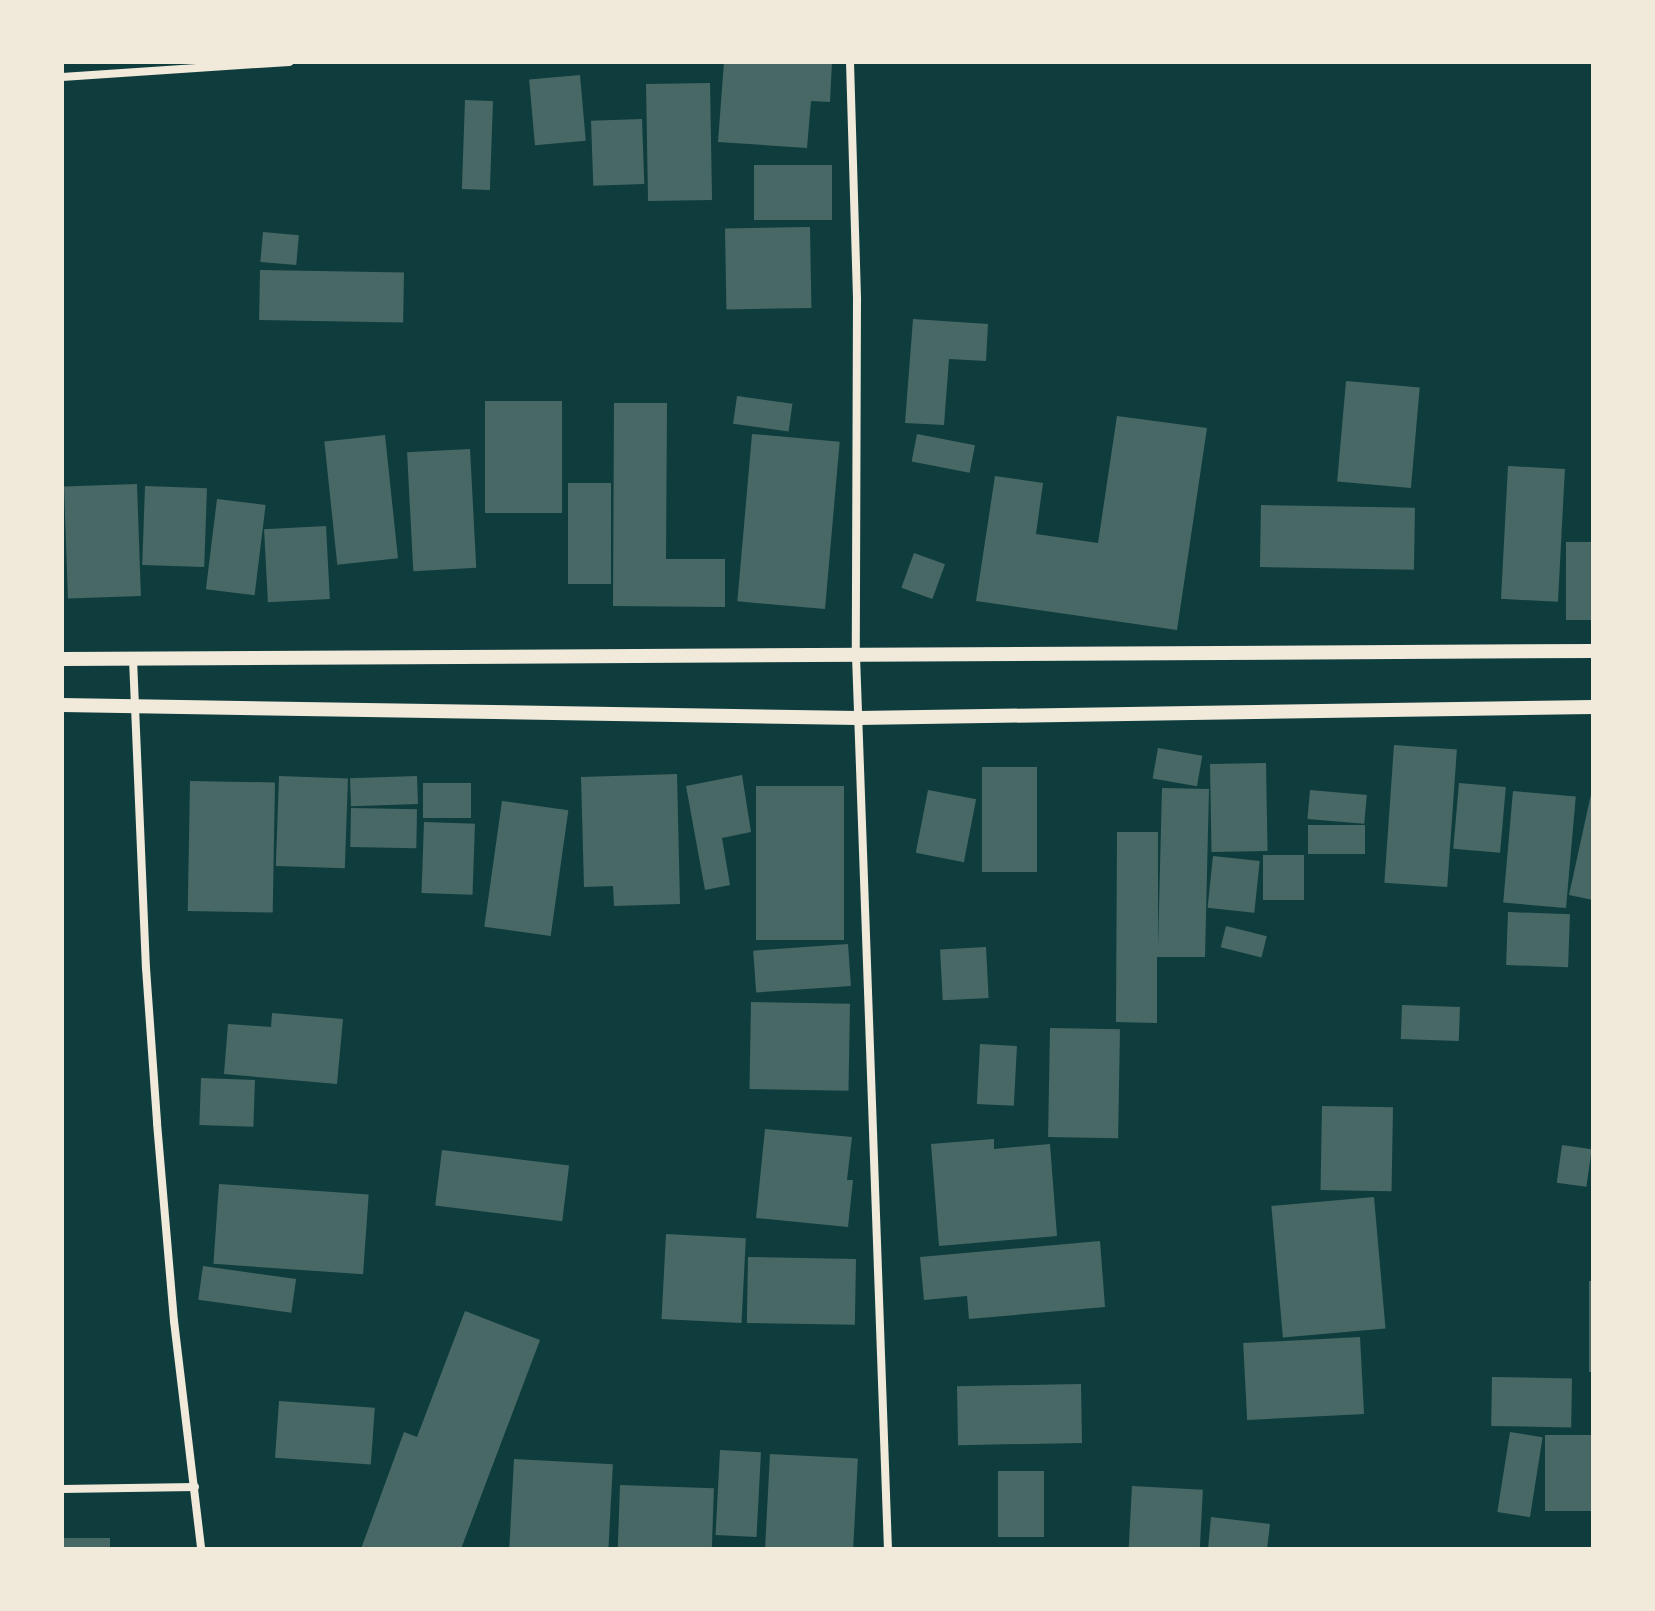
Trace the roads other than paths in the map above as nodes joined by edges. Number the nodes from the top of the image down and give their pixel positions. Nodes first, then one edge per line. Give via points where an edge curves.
1 (290, 62) edge
2 (850, 62) edge
3 (62, 77) edge
4 (1593, 651) edge
5 (856, 656) junction
6 (62, 659) edge
7 (133, 659) junction
8 (62, 705) edge
9 (1593, 707) edge
10 (136, 708) junction
11 (858, 718) junction
12 (195, 1487) junction
13 (62, 1489) edge
14 (201, 1549) edge
15 (888, 1549) edge

1 - 3 street
2 - 5 street via 857,300
4 - 5 street
5 - 7 street
5 - 11 street
6 - 7 street
7 - 10 street
8 - 10 street
9 - 11 street
10 - 11 street
10 - 12 street via 156,1108
11 - 15 street
12 - 13 street
12 - 14 street

